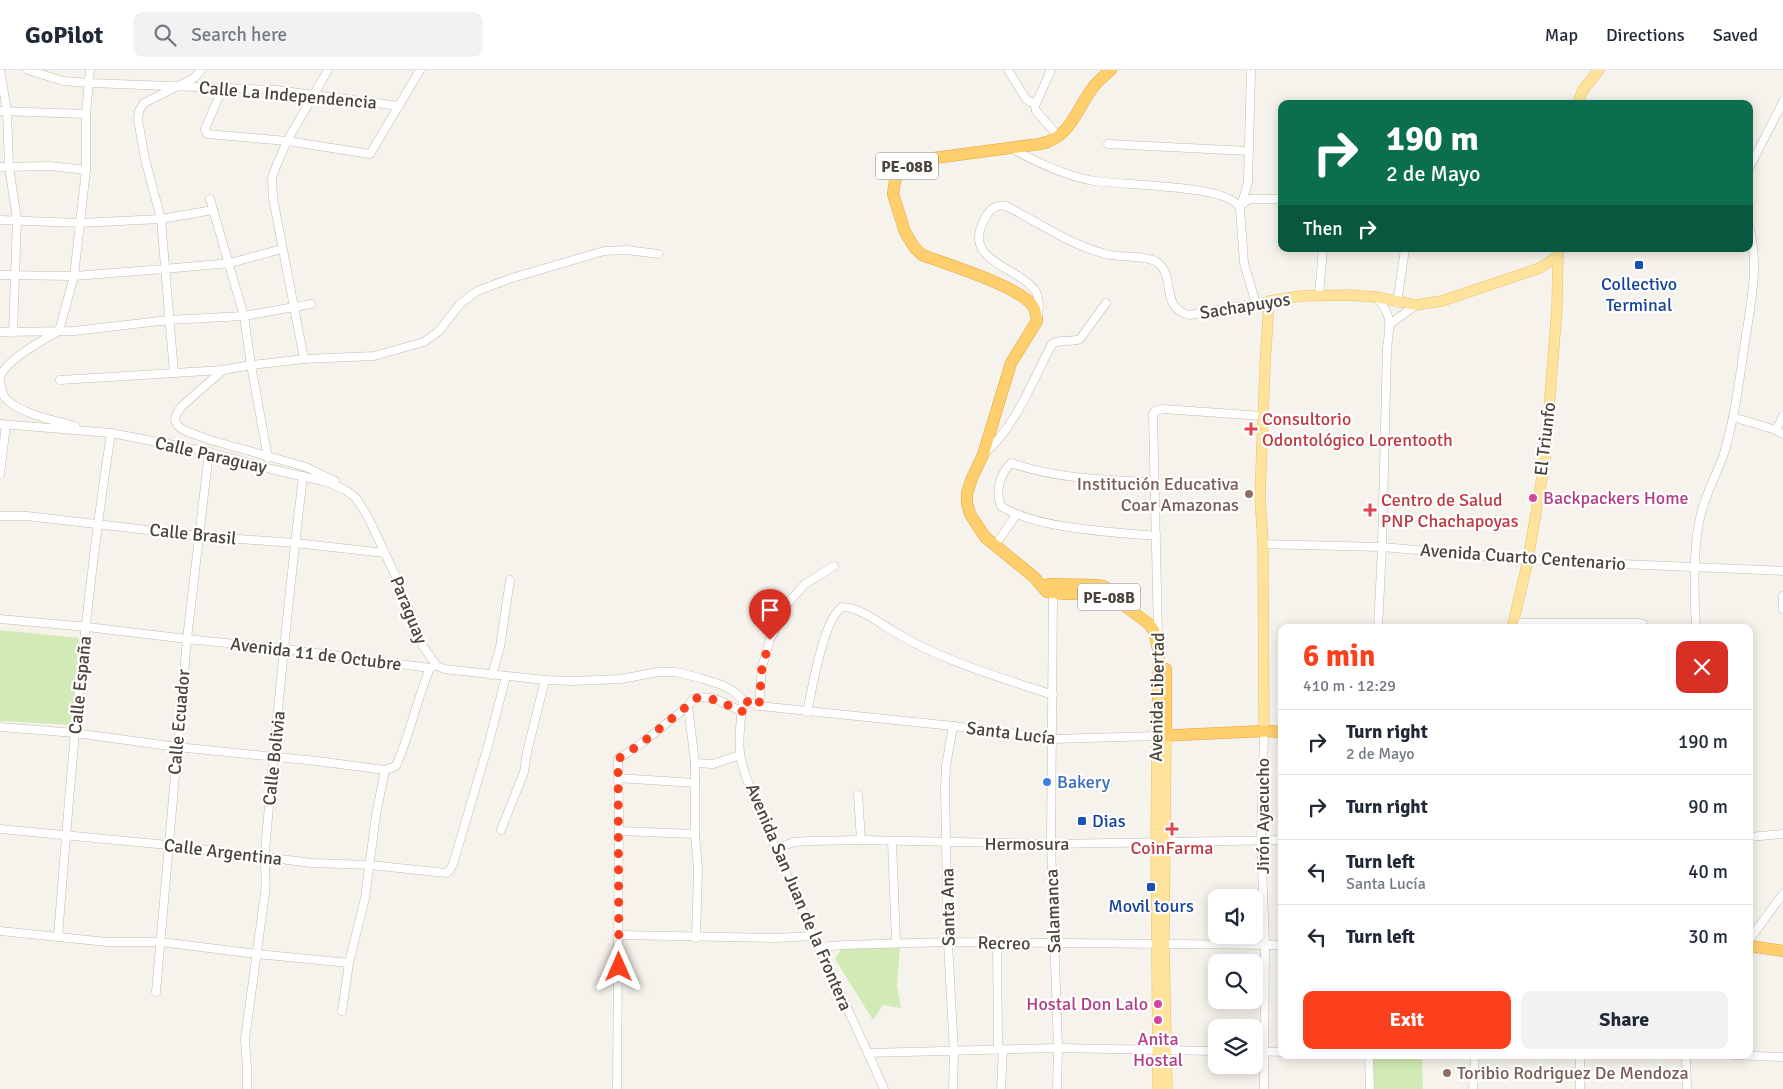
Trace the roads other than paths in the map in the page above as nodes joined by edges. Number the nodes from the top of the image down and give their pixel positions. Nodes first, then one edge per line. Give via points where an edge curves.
1 (28, 70) edge
2 (90, 70) edge
3 (201, 70) edge
4 (328, 70) edge
5 (420, 70) edge
6 (1008, 70) edge
7 (1051, 70) edge
8 (1111, 70) edge
9 (1251, 70) edge
10 (1600, 70) edge
11 (0, 71) edge
12 (90, 83) junction
13 (178, 86) junction
14 (223, 87) junction
15 (314, 95) junction
16 (1579, 100) edge
17 (1035, 102) junction
18 (1783, 102) edge
19 (399, 106) junction
20 (4, 111) edge
21 (86, 114) junction
22 (1058, 137) junction
23 (287, 142) junction
24 (1108, 144) dead end
25 (1009, 147) junction
26 (1249, 151) junction
27 (1753, 160) edge
28 (0, 167) edge
29 (9, 167) junction
30 (86, 170) junction
31 (210, 199) dead end
32 (1278, 199) edge
33 (1239, 204) junction
34 (213, 210) junction
35 (17, 219) junction
36 (161, 219) junction
37 (0, 220) edge
38 (80, 223) junction
39 (1753, 245) edge
40 (282, 249) junction
41 (1323, 252) edge
42 (1405, 252) edge
43 (1558, 252) edge
44 (658, 254) dead end
45 (230, 263) junction
46 (164, 269) junction
47 (0, 275) edge
48 (15, 275) junction
49 (74, 276) junction
50 (1319, 295) junction
51 (1376, 297) junction
52 (1269, 301) junction
53 (1106, 303) dead end
54 (1397, 303) junction
55 (311, 304) dead end
56 (1256, 304) junction
57 (1416, 305) junction
58 (294, 306) junction
59 (244, 316) junction
60 (169, 320) junction
61 (1037, 321) junction
62 (1390, 324) junction
63 (59, 331) junction
64 (0, 332) edge
65 (13, 333) junction
66 (304, 360) junction
67 (251, 364) junction
68 (222, 370) junction
69 (174, 373) junction
70 (0, 380) edge
71 (60, 380) dead end
72 (1263, 416) junction
73 (1783, 416) edge
74 (1733, 417) junction
75 (3, 424) edge
76 (89, 430) junction
77 (1779, 432) edge
78 (111, 433) junction
79 (209, 452) junction
80 (983, 455) junction
81 (268, 458) junction
82 (0, 474) edge
83 (303, 476) junction
84 (1154, 482) junction
85 (356, 498) junction
86 (1016, 515) junction
87 (0, 516) edge
88 (97, 524) junction
89 (199, 536) junction
90 (1156, 536) junction
91 (295, 543) junction
92 (996, 544) junction
93 (1263, 544) junction
94 (1382, 547) junction
95 (385, 553) junction
96 (1528, 560) junction
97 (834, 566) dead end
98 (1696, 568) junction
99 (1783, 570) edge
100 (510, 580) dead end
101 (1048, 588) junction
102 (1783, 596) edge
103 (1783, 609) edge
104 (0, 619) edge
105 (1158, 623) junction
106 (1378, 624) edge
107 (1513, 624) edge
108 (1596, 624) edge
109 (1643, 624) edge
110 (1696, 624) edge
111 (86, 627) junction
112 (187, 640) junction
113 (1158, 642) junction
114 (286, 649) junction
115 (433, 666) junction
116 (492, 675) junction
117 (506, 676) junction
118 (545, 680) junction
119 (1053, 695) junction
120 (743, 700) junction
121 (688, 706) junction
122 (759, 706) junction
123 (742, 712) junction
124 (807, 712) junction
125 (953, 726) junction
126 (0, 727) edge
127 (1264, 731) junction
128 (1278, 732) edge
129 (75, 733) junction
130 (1161, 735) junction
131 (1052, 739) junction
132 (177, 747) junction
133 (740, 754) junction
134 (274, 757) junction
135 (695, 763) junction
136 (385, 770) junction
137 (618, 778) junction
138 (695, 783) junction
139 (858, 795) dead end
140 (0, 829) edge
141 (501, 830) dead end
142 (619, 831) junction
143 (695, 834) junction
144 (1783, 834) edge
145 (66, 835) junction
146 (1753, 837) edge
147 (861, 840) junction
148 (1261, 840) junction
149 (1278, 840) edge
150 (892, 841) junction
151 (946, 843) junction
152 (1160, 843) junction
153 (1051, 844) junction
154 (168, 845) junction
155 (775, 849) junction
156 (265, 857) junction
157 (370, 865) junction
158 (1783, 894) edge
159 (0, 931) edge
160 (619, 935) junction
161 (1753, 935) edge
162 (813, 936) junction
163 (58, 937) junction
164 (696, 938) junction
165 (161, 942) junction
166 (948, 942) junction
167 (997, 942) junction
168 (896, 943) junction
169 (1160, 943) junction
170 (1054, 944) junction
171 (1265, 945) junction
172 (1278, 945) edge
173 (1753, 947) edge
174 (818, 948) junction
175 (1783, 951) edge
176 (257, 954) junction
177 (349, 963) junction
178 (156, 992) dead end
179 (342, 1011) dead end
180 (1058, 1048) junction
181 (1003, 1050) junction
182 (1162, 1050) junction
183 (1208, 1051) edge
184 (954, 1052) junction
185 (1263, 1052) junction
186 (1278, 1052) edge
187 (868, 1053) junction
188 (1753, 1056) edge
189 (1783, 1058) edge
190 (1369, 1059) edge
191 (1475, 1059) edge
192 (1580, 1059) edge
193 (1686, 1059) edge
194 (247, 1089) edge
195 (617, 1089) edge
196 (884, 1089) edge
197 (953, 1089) edge
198 (1002, 1089) edge
199 (1057, 1089) edge
200 (1158, 1089) edge
201 (1167, 1089) edge
202 (1264, 1089) edge
203 (1370, 1089) edge
204 (1473, 1089) edge
205 (1580, 1089) edge
206 (1687, 1089) edge

1 - 12 street, Calle La Independencia via 63,81
2 - 12 street
3 - 13 street via 194,78
4 - 15 street
5 - 19 street
6 - 17 street via 1026,100
7 - 17 street
8 - 22 highway via 1095,85 1072,122
9 - 26 street
10 - 16 main road
11 - 20 street
12 - 13 street, Calle La Independencia
12 - 21 street
13 - 14 street, Calle La Independencia
13 - 36 street via 144,103 138,120
14 - 15 street, Calle La Independencia
14 - 23 street via 205,129 207,134
15 - 19 street, Calle La Independencia
15 - 23 street
17 - 22 street via 1036,111
18 - 27 street
19 - 23 street via 370,154
20 - 21 street
20 - 29 street
21 - 30 street
22 - 25 highway, PE-08B via 1049,142
23 - 40 street via 274,171 272,188
24 - 26 street
25 - 33 street via 1036,162 1092,181 1197,190
25 - 61 highway, PE-08B via 919,160 899,172 893,194 905,232 922,255 1009,288 1034,307
26 - 33 street via 1248,182
28 - 29 street
29 - 30 street via 50,166
29 - 35 street
30 - 38 street
31 - 34 street
32 - 33 street via 1250,199
33 - 56 street via 1244,264
34 - 36 street
34 - 45 street
35 - 37 street
35 - 38 street
35 - 48 street
36 - 38 street
36 - 46 street
38 - 49 street
39 - 74 street via 1752,309
40 - 45 street
40 - 58 street
41 - 50 street
42 - 54 street
43 - 57 main road, Sachapuyos via 1540,268 1442,301
43 - 96 main road, El Triunfo via 1557,308 1545,459
44 - 66 street via 604,251 509,279 477,291 424,342 374,356
45 - 46 street
45 - 59 street
46 - 49 street
46 - 60 street
47 - 48 street
48 - 49 street
48 - 65 street
49 - 63 street
50 - 51 main road, Sachapuyos
50 - 52 main road, Sachapuyos
51 - 54 main road, Sachapuyos
51 - 62 street via 1384,305
52 - 56 street, Sachapuyos
52 - 72 main road, Jirón Ayacucho
53 - 80 street via 1080,340 1060,340 1052,344 1008,426 996,444
54 - 57 main road, Sachapuyos
55 - 58 street
56 - 61 street, Sachapuyos via 1189,315 1181,313 1172,303 1167,275 1155,261 1105,254 1068,239 1006,206 996,206 987,214 981,228 982,250 989,259 1029,284 1036,293 1040,301
57 - 62 street
58 - 59 street
58 - 66 street
59 - 60 street
59 - 67 street
60 - 63 street
60 - 69 street
61 - 80 highway via 1011,363
62 - 94 street
63 - 65 street
63 - 70 street via 18,357 4,370
64 - 65 street
66 - 67 street
67 - 68 street
67 - 81 street
68 - 69 street
68 - 81 street via 176,413 177,425 210,440
69 - 71 street
70 - 76 street via 6,399 14,405
72 - 84 street via 1163,409 1155,412
72 - 93 main road, Jirón Ayacucho via 1260,498
73 - 77 street
74 - 77 street
74 - 98 street via 1724,452 1699,518
75 - 76 street, Calle Paraguay
75 - 82 street
76 - 78 street, Calle Paraguay
78 - 79 street, Calle Paraguay
78 - 88 street, Calle España
79 - 83 street, Calle Paraguay
79 - 89 street, Calle Ecuador
80 - 92 highway via 967,493 967,503 976,524
81 - 85 street via 306,467 328,477
83 - 85 street, Calle Paraguay via 327,482
83 - 91 street, Calle Bolivia
84 - 86 street via 1084,478 1011,463 1001,479 998,495 1001,506
84 - 90 street
85 - 95 street, Calle Paraguay
86 - 90 street via 1076,528
86 - 92 street
87 - 88 street, Calle Brasil
88 - 89 street, Calle Brasil
88 - 111 street, Calle España
89 - 91 street, Calle Brasil
89 - 112 street, Calle Ecuador
90 - 105 street
91 - 95 street, Calle Brasil
91 - 114 street, Calle Bolivia
92 - 101 highway
93 - 94 street, Avenida Cuarto Centenario
93 - 127 main road, Jirón Ayacucho
94 - 96 street, Avenida Cuarto Centenario
94 - 106 street
95 - 115 street, Paraguay
96 - 98 street, Avenida Cuarto Centenario
96 - 107 main road, El Triunfo
97 - 122 street via 806,584 787,604 770,640 762,667
98 - 99 street, Avenida Cuarto Centenario
98 - 110 street
100 - 116 street via 500,647
101 - 105 highway, PE-08B via 1103,586 1140,607
101 - 113 highway, PE-08B via 1066,594 1106,595 1127,606 1149,624
101 - 119 street, Salamanca
102 - 103 street
104 - 111 street, Avenida 11 de Octubre
105 - 113 street, Avenida Libertad
105 - 130 highway, Avenida Libertad / PE-08B via 1166,653
108 - 109 street
111 - 112 street, Avenida 11 de Octubre
111 - 129 street, Calle España
112 - 114 street, Avenida 11 de Octubre
112 - 132 street, Calle Ecuador
113 - 130 highway, Avenida Libertad / PE-08B
114 - 115 street, Avenida 11 de Octubre
114 - 134 street, Calle Bolivia
115 - 116 street, Avenida 11 de Octubre
115 - 136 street via 422,688 396,766
116 - 117 street, Avenida 11 de Octubre
117 - 118 street, Avenida 11 de Octubre
117 - 157 street, Calle Argentina via 450,870 446,873
118 - 120 street, Avenida 11 de Octubre via 597,681 676,672 722,685
118 - 141 street via 524,772
119 - 124 street via 970,668 914,644 868,616 842,607 837,610 822,646
119 - 131 street, Salamanca
120 - 122 street, Santa Lucía
120 - 123 street, Avenida San Juan de la Frontera
121 - 123 street via 694,699 707,698
121 - 135 street
121 - 137 street via 618,759
122 - 124 street, Santa Lucía
123 - 133 street, Avenida San Juan de la Frontera
124 - 125 street, Santa Lucía
125 - 131 street, Santa Lucía
125 - 151 street, Santa Ana via 946,766
126 - 129 street
127 - 128 highway, Santa Lucía
127 - 130 highway, Santa Lucía
127 - 148 street, Jirón Ayacucho
129 - 132 street
129 - 145 street, Calle España
130 - 131 street, Santa Lucía
130 - 152 main road, Avenida Libertad
131 - 153 street, Salamanca
132 - 134 street
132 - 154 street, Calle Ecuador
133 - 135 street via 713,764
133 - 155 street, Avenida San Juan de la Frontera
134 - 136 street
134 - 156 street, Calle Bolivia
135 - 138 street
136 - 157 street
137 - 138 street
137 - 142 street
138 - 143 street
139 - 147 street
140 - 145 street, Calle Argentina
142 - 143 street
142 - 160 street
143 - 164 street via 698,869
144 - 146 street
145 - 154 street, Calle Argentina
145 - 163 street, Calle España
147 - 150 street, Hermosura
147 - 155 street, Hermosura via 794,842
148 - 149 street, Hermosura
148 - 152 street, Hermosura
148 - 171 street, Jirón Ayacucho
150 - 151 street, Hermosura
150 - 168 street
151 - 153 street, Hermosura
151 - 166 street, Santa Ana
152 - 153 street, Hermosura
152 - 169 main road, Avenida Libertad
153 - 170 street, Salamanca
154 - 156 street, Calle Argentina
154 - 165 street, Calle Ecuador
155 - 162 street, Avenida San Juan de la Frontera
156 - 157 street, Calle Argentina
156 - 176 street, Calle Bolivia via 267,877
157 - 177 street
158 - 161 street
159 - 163 street
160 - 164 street
160 - 195 street
162 - 164 street
162 - 174 street, Avenida San Juan de la Frontera
163 - 165 street via 107,942
165 - 176 street
165 - 178 street, Calle Ecuador
166 - 167 street, Recreo
166 - 168 street, Recreo
166 - 184 street, Santa Ana
167 - 170 street, Recreo
167 - 181 street via 998,1046
168 - 174 street, Recreo
169 - 170 street, Recreo
169 - 171 street, Recreo
169 - 182 main road, Avenida Libertad
170 - 180 street, Salamanca
171 - 172 street, Recreo
171 - 185 street, Jirón Ayacucho
173 - 175 highway
174 - 187 street, Avenida San Juan de la Frontera
176 - 177 street
176 - 194 street, Calle Bolivia via 244,1039
177 - 179 street
180 - 181 street
180 - 182 street
180 - 199 street, Salamanca
181 - 184 street
181 - 198 street
182 - 183 street
182 - 200 main road, Avenida Libertad
182 - 201 main road, Avenida Libertad
184 - 187 street
184 - 197 street, Santa Ana
185 - 186 street
185 - 202 street, Jirón Ayacucho
187 - 196 street, Avenida San Juan de la Frontera
188 - 189 street
190 - 203 street
191 - 204 street
192 - 205 street
193 - 206 street

